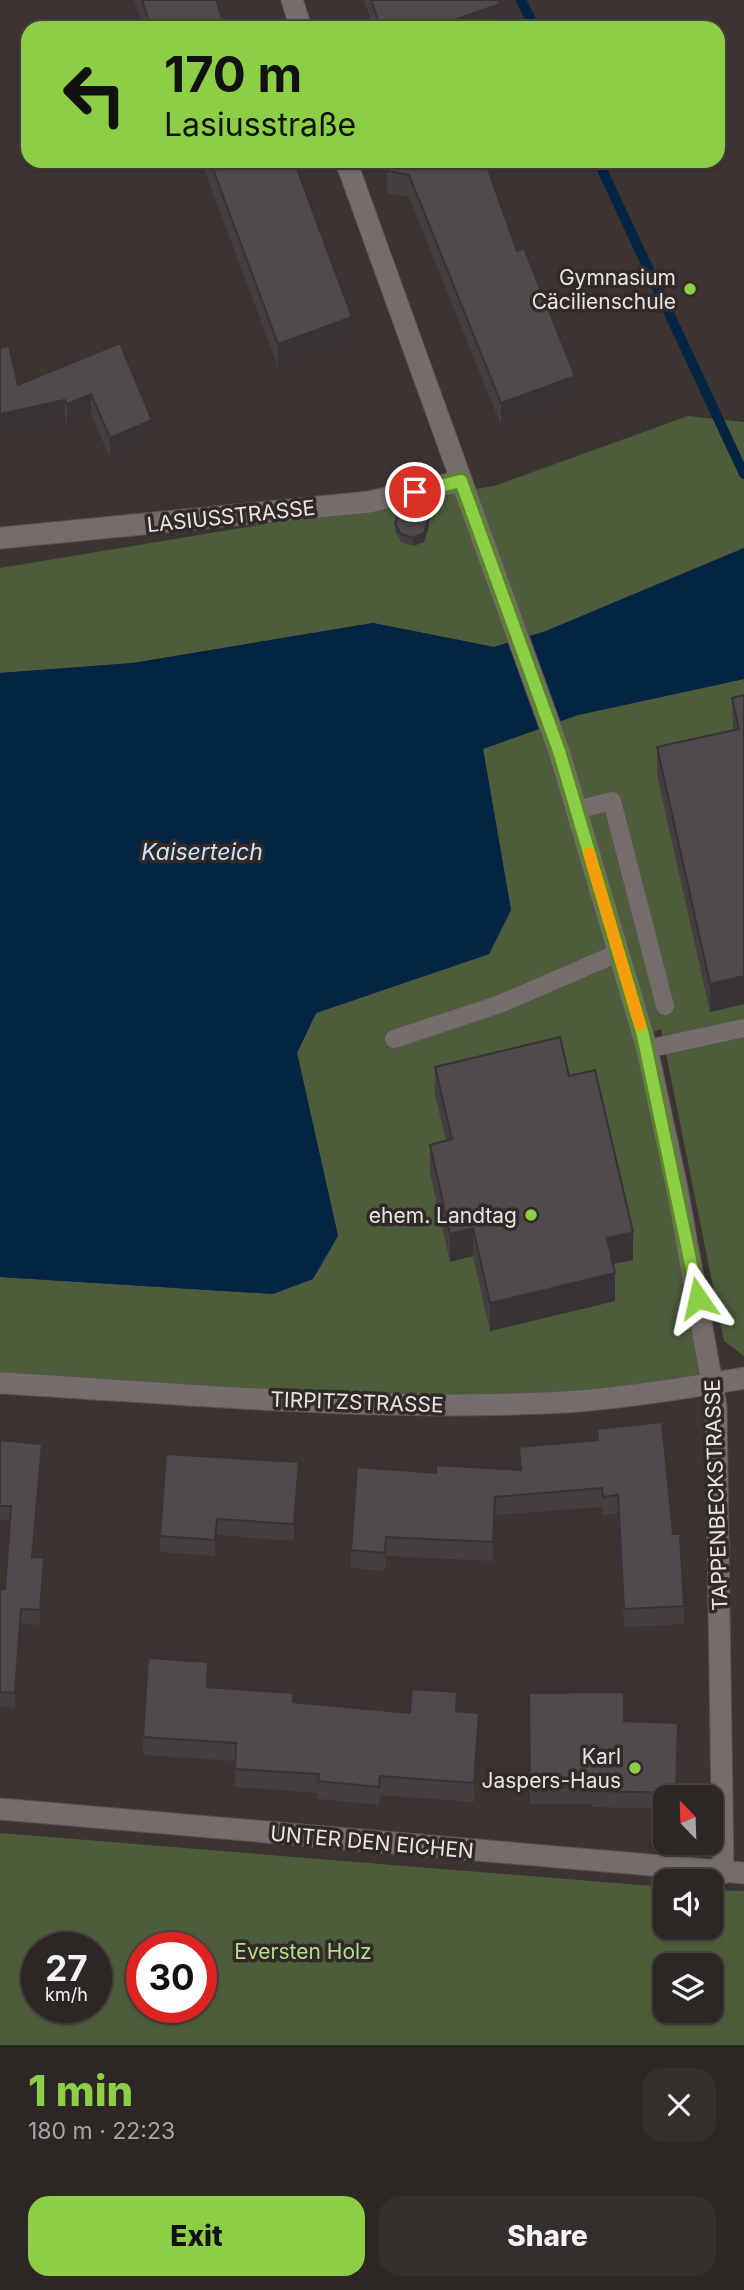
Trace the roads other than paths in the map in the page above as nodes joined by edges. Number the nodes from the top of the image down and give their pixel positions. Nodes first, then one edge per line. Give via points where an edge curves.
1 (292, 0) edge
2 (299, 21) edge
3 (349, 168) edge
4 (461, 481) junction
5 (0, 538) edge
6 (576, 810) junction
7 (618, 953) junction
8 (665, 1006) dead end
9 (744, 1028) edge
10 (394, 1039) dead end
11 (646, 1049) junction
12 (744, 1378) edge
13 (0, 1383) edge
14 (713, 1383) junction
15 (0, 1809) edge
16 (733, 1873) edge

1 - 2 street
3 - 4 street, TAPPENBECKSTRASSE
4 - 5 street, LASIUSSTRASSE via 369,502
4 - 6 street, TAPPENBECKSTRASSE
6 - 7 street, TAPPENBECKSTRASSE
6 - 8 lane via 612,801
7 - 10 lane via 500,1004
7 - 11 street, TAPPENBECKSTRASSE
9 - 11 lane
11 - 14 street, TAPPENBECKSTRASSE
12 - 14 street, TIRPITZSTRASSE
13 - 14 street, TIRPITZSTRASSE via 346,1404 449,1405 568,1401
14 - 16 street, TAPPENBECKSTRASSE
15 - 16 street, UNTER DEN EICHEN

